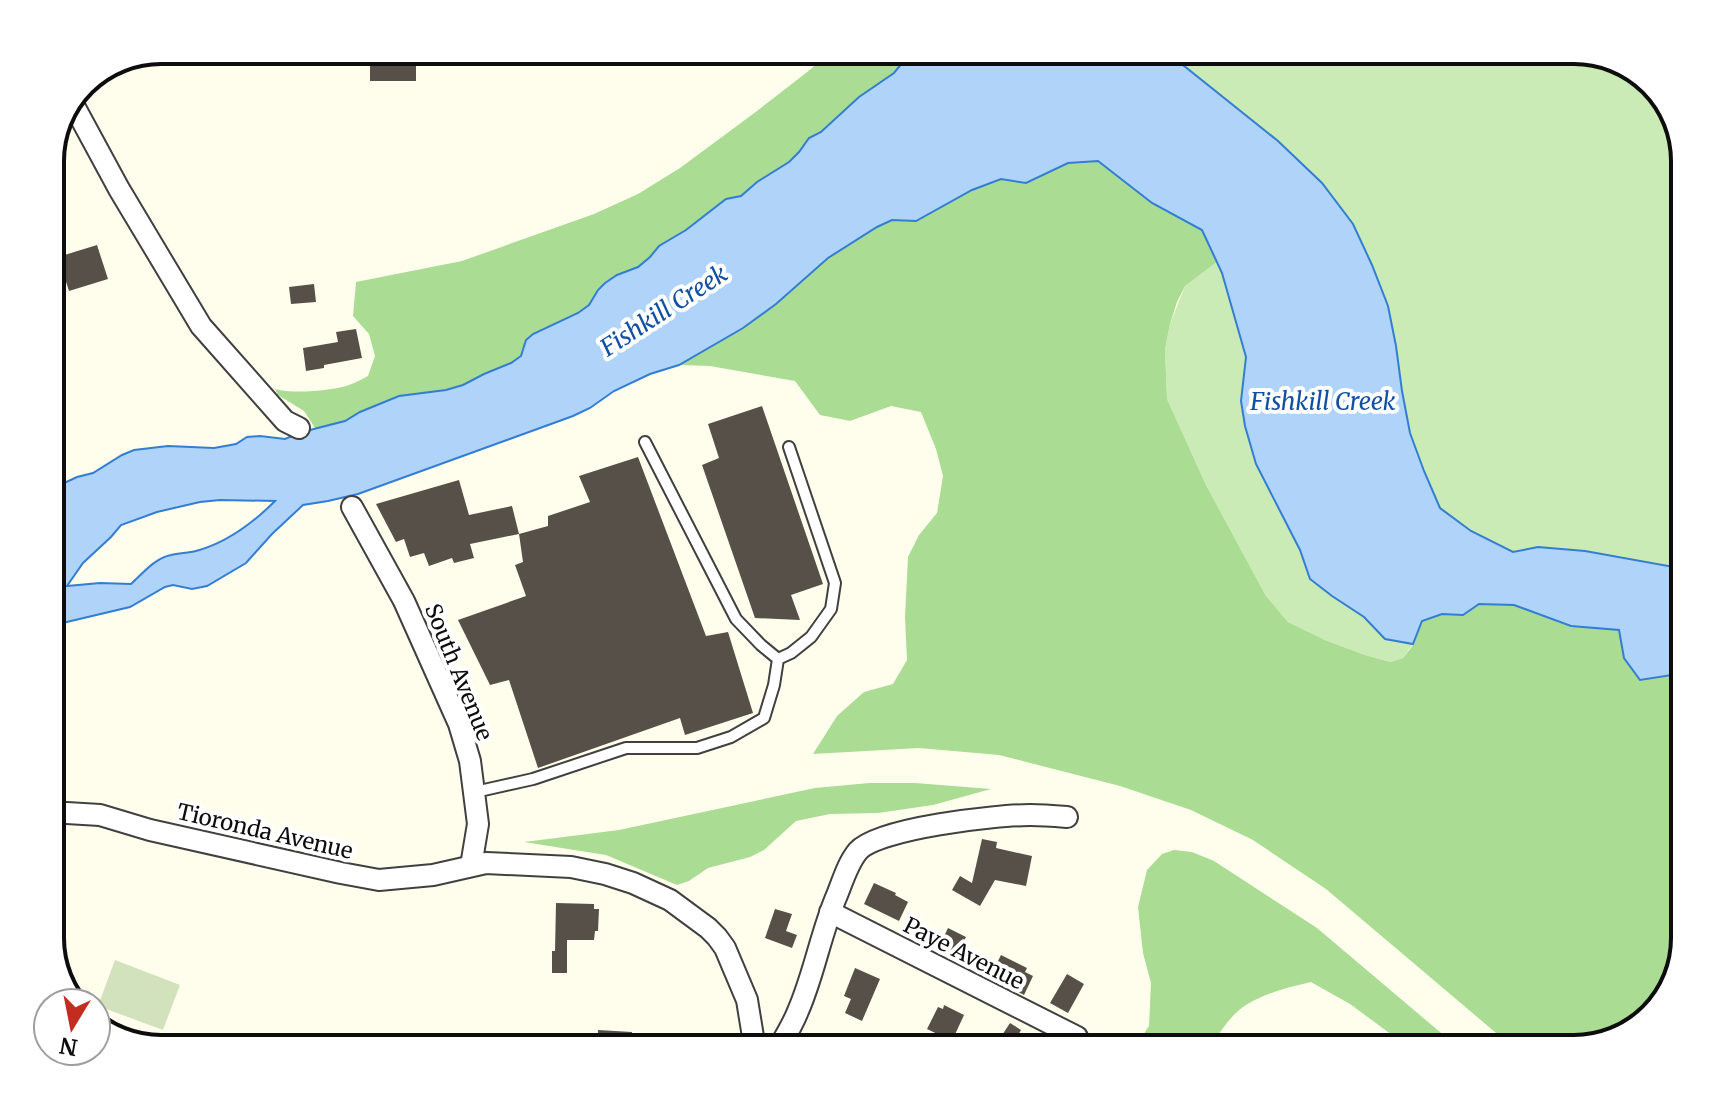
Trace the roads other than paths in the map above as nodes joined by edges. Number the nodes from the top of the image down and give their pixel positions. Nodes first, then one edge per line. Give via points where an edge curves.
1 (78, 112) edge
2 (299, 428) dead end
3 (645, 442) dead end
4 (789, 447) dead end
5 (352, 507) dead end
6 (778, 659) junction
7 (475, 792) junction
8 (64, 813) edge
9 (1067, 817) dead end
10 (471, 866) junction
11 (830, 912) junction
12 (753, 1035) edge
13 (786, 1035) edge
14 (1073, 1035) edge

1 - 2 street via 201,326 285,421
3 - 6 lane via 736,619
4 - 6 lane via 835,583 831,609 811,637
5 - 7 street, South Avenue via 404,601 459,724
6 - 7 lane via 764,718 731,737 697,748 626,748
7 - 10 street, South Avenue via 478,824
8 - 10 street, Tioronda Avenue via 100,815 379,880
9 - 11 street via 976,819 926,826 868,843 847,868
10 - 12 street via 571,867 633,883 670,900 725,948 747,1000
11 - 13 street via 799,1010
11 - 14 street, Paye Avenue

